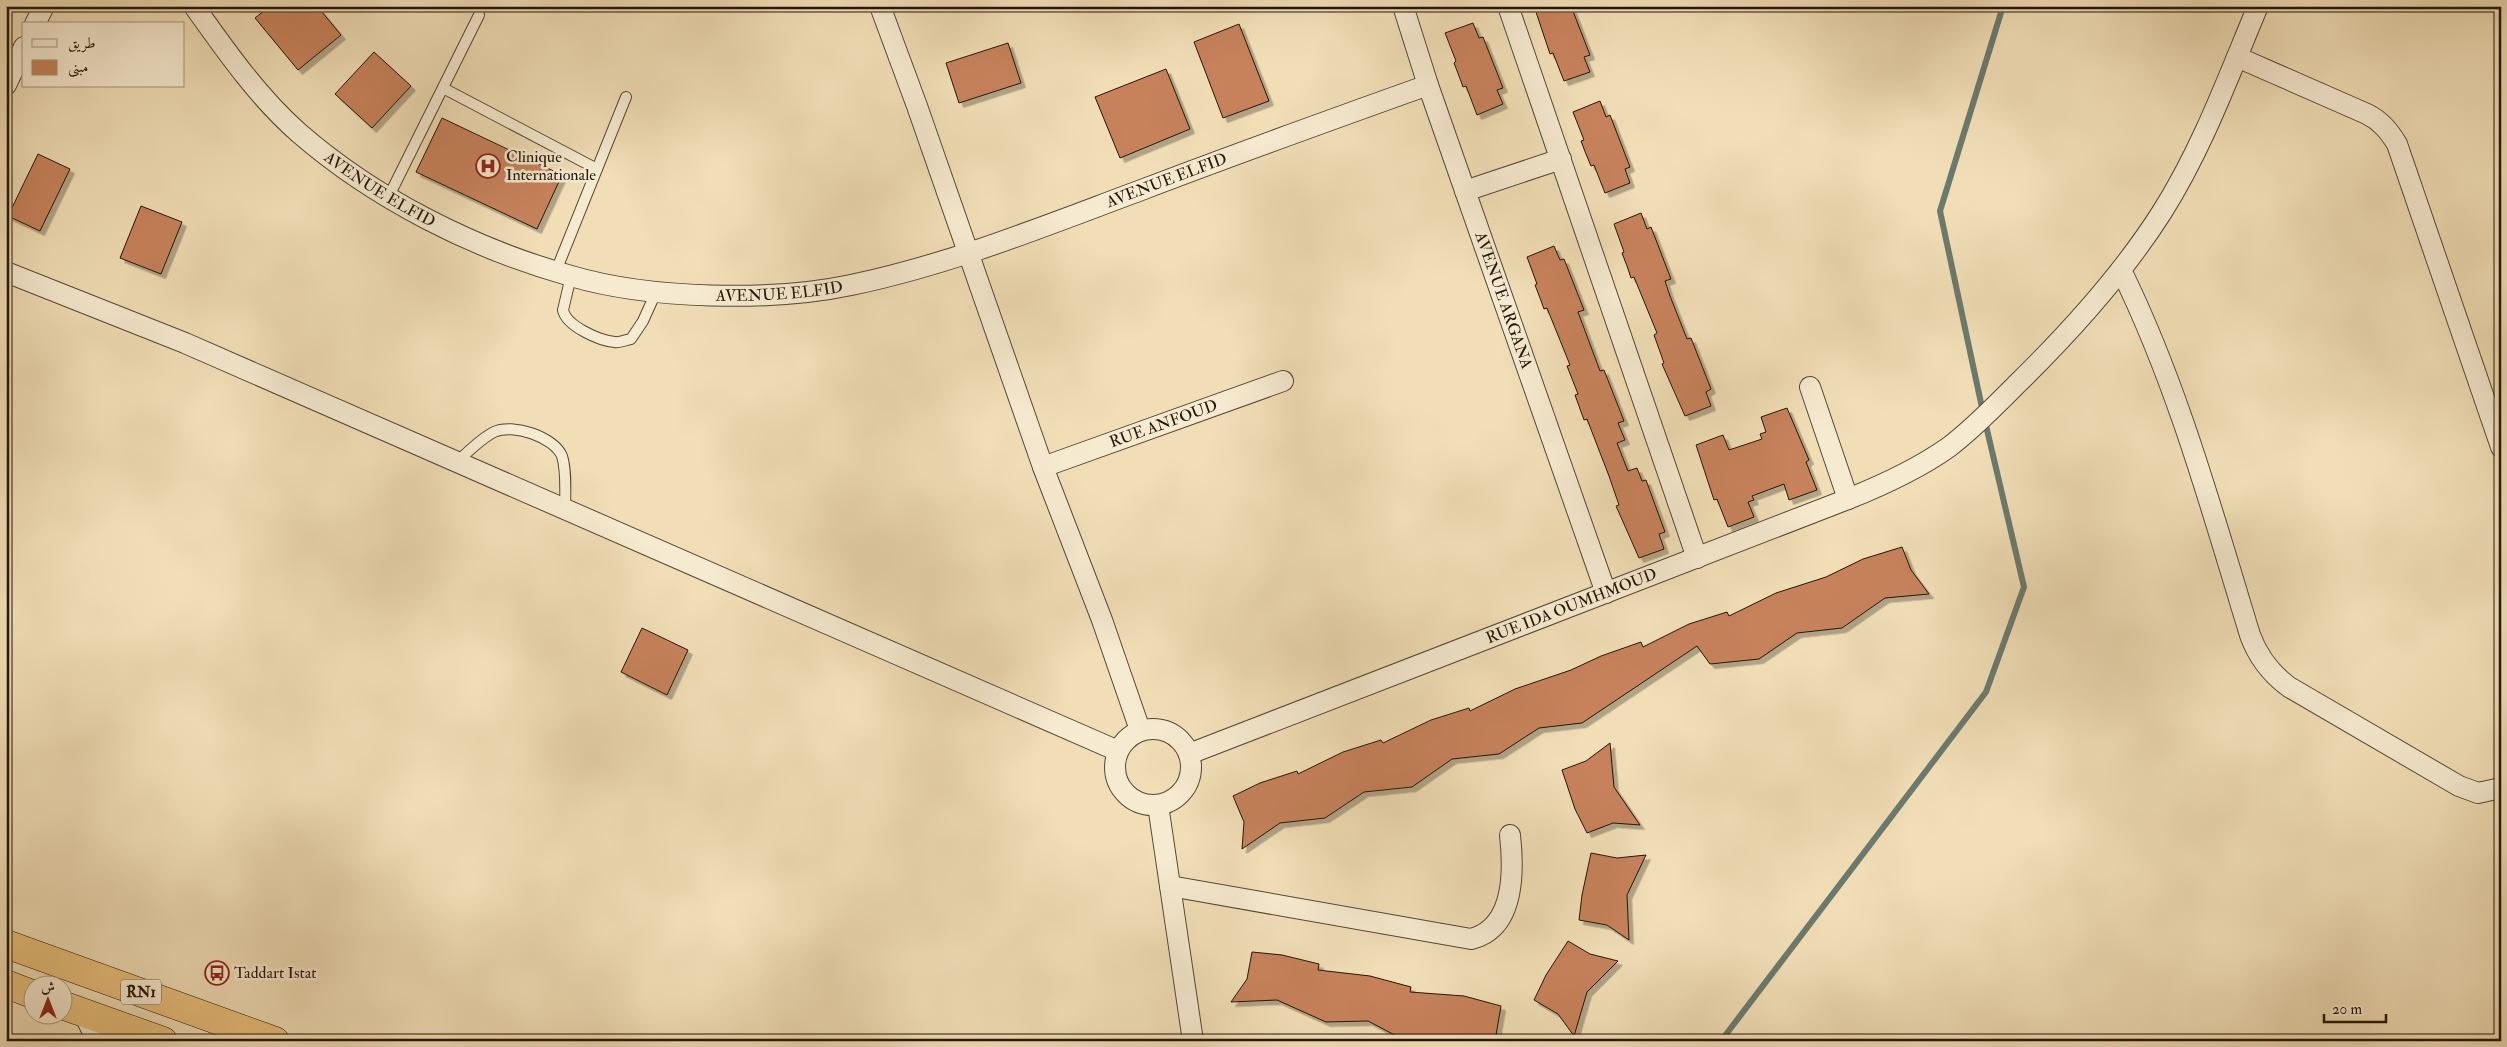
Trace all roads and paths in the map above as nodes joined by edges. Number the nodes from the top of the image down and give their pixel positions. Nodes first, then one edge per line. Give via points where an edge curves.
1 (44, 6) edge
2 (194, 6) edge
3 (880, 6) edge
4 (1403, 6) edge
5 (1508, 6) edge
6 (2258, 6) edge
7 (479, 15) dead end
8 (36, 22) edge
9 (22, 51) edge
10 (2236, 57) junction
11 (6, 85) edge
12 (1428, 85) junction
13 (443, 88) junction
14 (626, 98) dead end
15 (1561, 159) junction
16 (597, 169) junction
17 (1465, 190) junction
18 (388, 198) junction
19 (968, 255) junction
20 (2121, 270) junction
21 (6, 272) edge
22 (563, 274) junction
23 (657, 290) junction
24 (1283, 381) dead end
25 (1810, 387) dead end
26 (2501, 447) edge
27 (456, 463) junction
28 (1043, 468) junction
29 (1848, 499) junction
30 (565, 510) junction
31 (1698, 558) junction
32 (1606, 593) junction
33 (1140, 730) junction
34 (1118, 751) junction
35 (1189, 754) junction
36 (2501, 788) edge
37 (1158, 805) junction
38 (1510, 835) dead end
39 (1170, 886) junction
40 (6, 944) edge
41 (6, 984) edge
42 (22, 990) edge
43 (73, 1009) edge
44 (146, 1038) edge
45 (97, 1041) edge
46 (275, 1041) edge
47 (1192, 1041) edge

1 - 8 street
2 - 18 street, AVENUE ELFID via 242,73 297,131 343,168
3 - 19 street
4 - 12 street, AVENUE ARGANA
5 - 15 street
6 - 10 street, RUE IDA OUMHMOUD
7 - 13 lane
9 - 11 street
10 - 20 street, RUE IDA OUMHMOUD via 2185,172 2162,212
10 - 26 street via 2367,114 2388,131 2400,153
12 - 17 street, AVENUE ARGANA
12 - 19 street, AVENUE ELFID
13 - 16 lane
13 - 18 lane
14 - 16 lane
15 - 17 street
15 - 31 street
16 - 22 lane
17 - 32 street, AVENUE ARGANA
18 - 22 street, AVENUE ELFID via 449,229
19 - 23 street, AVENUE ELFID via 849,286 794,293 740,296
19 - 28 street
20 - 29 street, RUE IDA OUMHMOUD via 2064,337 1984,417 1949,447 1896,478
20 - 36 street via 2170,384 2250,635 2269,670 2289,687 2459,786 2478,793
21 - 27 street via 185,343
22 - 23 street, AVENUE ELFID via 616,286
22 - 23 lane via 564,316 579,329 613,342 630,339 643,321
24 - 28 street, RUE ANFOUD
25 - 29 street
27 - 30 street
27 - 30 lane via 483,438 497,430 516,430 548,440 561,456
28 - 33 street via 1102,620
29 - 31 street, RUE IDA OUMHMOUD
30 - 34 street
31 - 32 street, RUE IDA OUMHMOUD
32 - 35 street, RUE IDA OUMHMOUD
33 - 34 street via 1131,735
33 - 35 street via 1164,730 1175,735
34 - 37 street via 1114,764 1122,789 1132,799
35 - 37 street via 1189,781 1171,800
37 - 39 street
38 - 39 street via 1512,871 1502,913 1494,928 1471,939
39 - 47 street
40 - 46 highway, RN1
41 - 42 highway
43 - 44 highway, RN1
43 - 45 street

